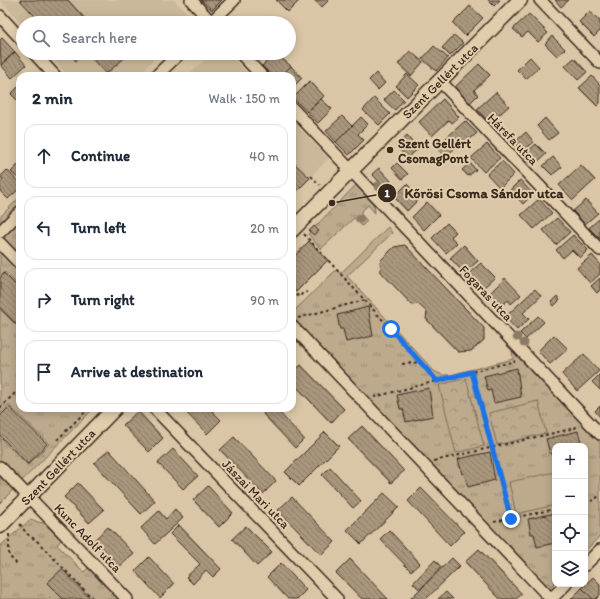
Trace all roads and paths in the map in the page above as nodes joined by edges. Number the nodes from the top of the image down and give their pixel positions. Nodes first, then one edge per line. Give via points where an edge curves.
1 (191, 0) edge
2 (234, 0) edge
3 (520, 0) edge
4 (540, 0) edge
5 (0, 16) edge
6 (205, 16) edge
7 (218, 16) edge
8 (16, 33) edge
9 (40, 60) edge
10 (173, 60) edge
11 (247, 60) edge
12 (600, 63) edge
13 (51, 72) edge
14 (160, 72) edge
15 (258, 72) edge
16 (440, 82) junction
17 (296, 112) edge
18 (352, 170) junction
19 (312, 176) dead end
20 (320, 185) dead end
21 (16, 216) edge
22 (0, 232) edge
23 (298, 232) edge
24 (0, 243) edge
25 (600, 250) edge
26 (16, 260) edge
27 (307, 292) dead end
28 (296, 294) edge
29 (365, 300) junction
30 (296, 322) edge
31 (296, 323) edge
32 (524, 354) junction
33 (420, 362) junction
34 (402, 364) dead end
35 (472, 372) junction
36 (437, 381) junction
37 (16, 392) edge
38 (373, 398) dead end
39 (0, 408) edge
40 (85, 412) edge
41 (111, 412) edge
42 (158, 412) edge
43 (578, 425) dead end
44 (600, 434) edge
45 (57, 440) dead end
46 (492, 447) junction
47 (433, 461) dead end
48 (0, 467) edge
49 (600, 494) edge
50 (29, 497) junction
51 (588, 501) edge
52 (552, 510) edge
53 (511, 519) junction
54 (490, 523) dead end
55 (20, 524) dead end
56 (5, 530) edge
57 (600, 550) edge
58 (588, 562) edge
59 (17, 568) dead end
60 (563, 587) edge
61 (93, 599) edge
62 (127, 599) edge
63 (337, 599) edge
64 (551, 599) edge

1 - 6 street
2 - 7 street
3 - 16 street, Szent Gellért utca
4 - 12 street
5 - 8 street
9 - 13 street
10 - 14 street
11 - 15 street
16 - 18 street, Szent Gellért utca
16 - 25 street, Hársfa utca
17 - 18 street, Fogaras utca
18 - 23 street, Szent Gellért utca
18 - 32 street, Fogaras utca
19 - 20 path
21 - 22 street
23 - 29 path
24 - 26 street
27 - 28 path via 299,297
29 - 30 path
29 - 33 path
31 - 64 street
32 - 35 path via 515,361
32 - 44 street, Fogaras utca
33 - 34 path
33 - 36 path
35 - 36 path
35 - 46 path
36 - 38 path
37 - 39 path
40 - 45 path
41 - 50 street, Szent Gellért utca
42 - 63 street, Jászai Mari utca
43 - 46 path via 575,428
46 - 47 path
46 - 53 path
48 - 50 street, Kunc Adolf utca
49 - 51 path via 595,500
50 - 56 street, Szent Gellért utca
50 - 62 street, Kunc Adolf utca
52 - 53 path
53 - 54 path
55 - 61 path
56 - 59 path via 9,556
57 - 58 street
60 - 64 street

